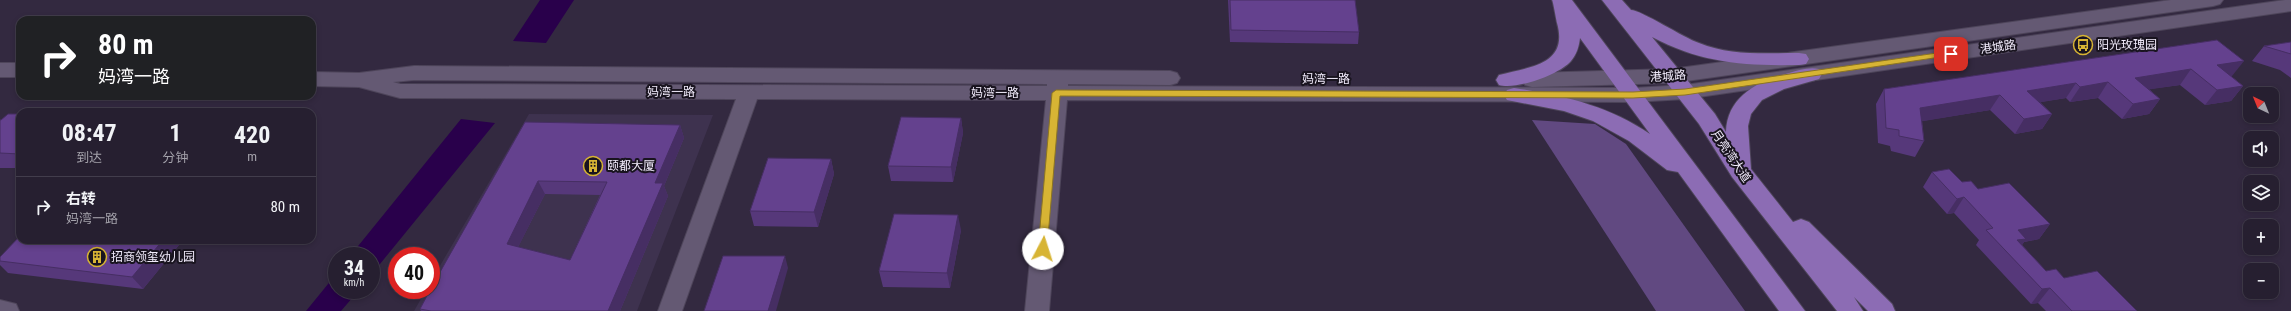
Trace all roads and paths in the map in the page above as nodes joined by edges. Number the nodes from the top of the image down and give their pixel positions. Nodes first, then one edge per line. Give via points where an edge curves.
1 (1561, 0) edge
2 (1613, 0) edge
3 (2213, 0) edge
4 (2291, 5) edge
5 (1806, 66) junction
6 (0, 70) edge
7 (16, 70) edge
8 (316, 78) edge
9 (359, 80) junction
10 (1678, 84) junction
11 (1057, 85) junction
12 (1510, 87) junction
13 (1626, 87) junction
14 (750, 92) junction
15 (1740, 171) junction
16 (1756, 190) junction
17 (1707, 195) junction
18 (0, 310) edge
19 (7, 311) edge
20 (670, 311) edge
21 (1037, 311) edge
22 (1793, 311) edge
23 (1851, 311) edge
24 (1883, 311) edge

1 - 12 main road via 1570,38 1566,50 1556,65
1 - 13 main road
2 - 5 main road via 1655,31 1702,53
2 - 10 main road, 月亮湾大道
3 - 5 street, 港城路
4 - 5 street, 港城路
5 - 10 street, 港城路
5 - 15 main road via 1785,81 1749,99 1740,112 1737,127
6 - 7 street
8 - 9 street, 妈湾一路
9 - 11 street, 妈湾一路 via 414,73
9 - 14 street, 妈湾一路 via 400,91
10 - 13 street, 港城路
10 - 15 main road, 月亮湾大道 via 1707,119
11 - 12 street, 妈湾一路
11 - 14 street, 妈湾一路
11 - 21 street
12 - 13 street, 妈湾一路
12 - 17 main road via 1611,120 1653,147
13 - 17 main road
14 - 20 street
15 - 16 main road, 月亮湾大道
16 - 23 main road, 月亮湾大道
16 - 24 main road via 1789,215
17 - 22 main road
18 - 19 street

